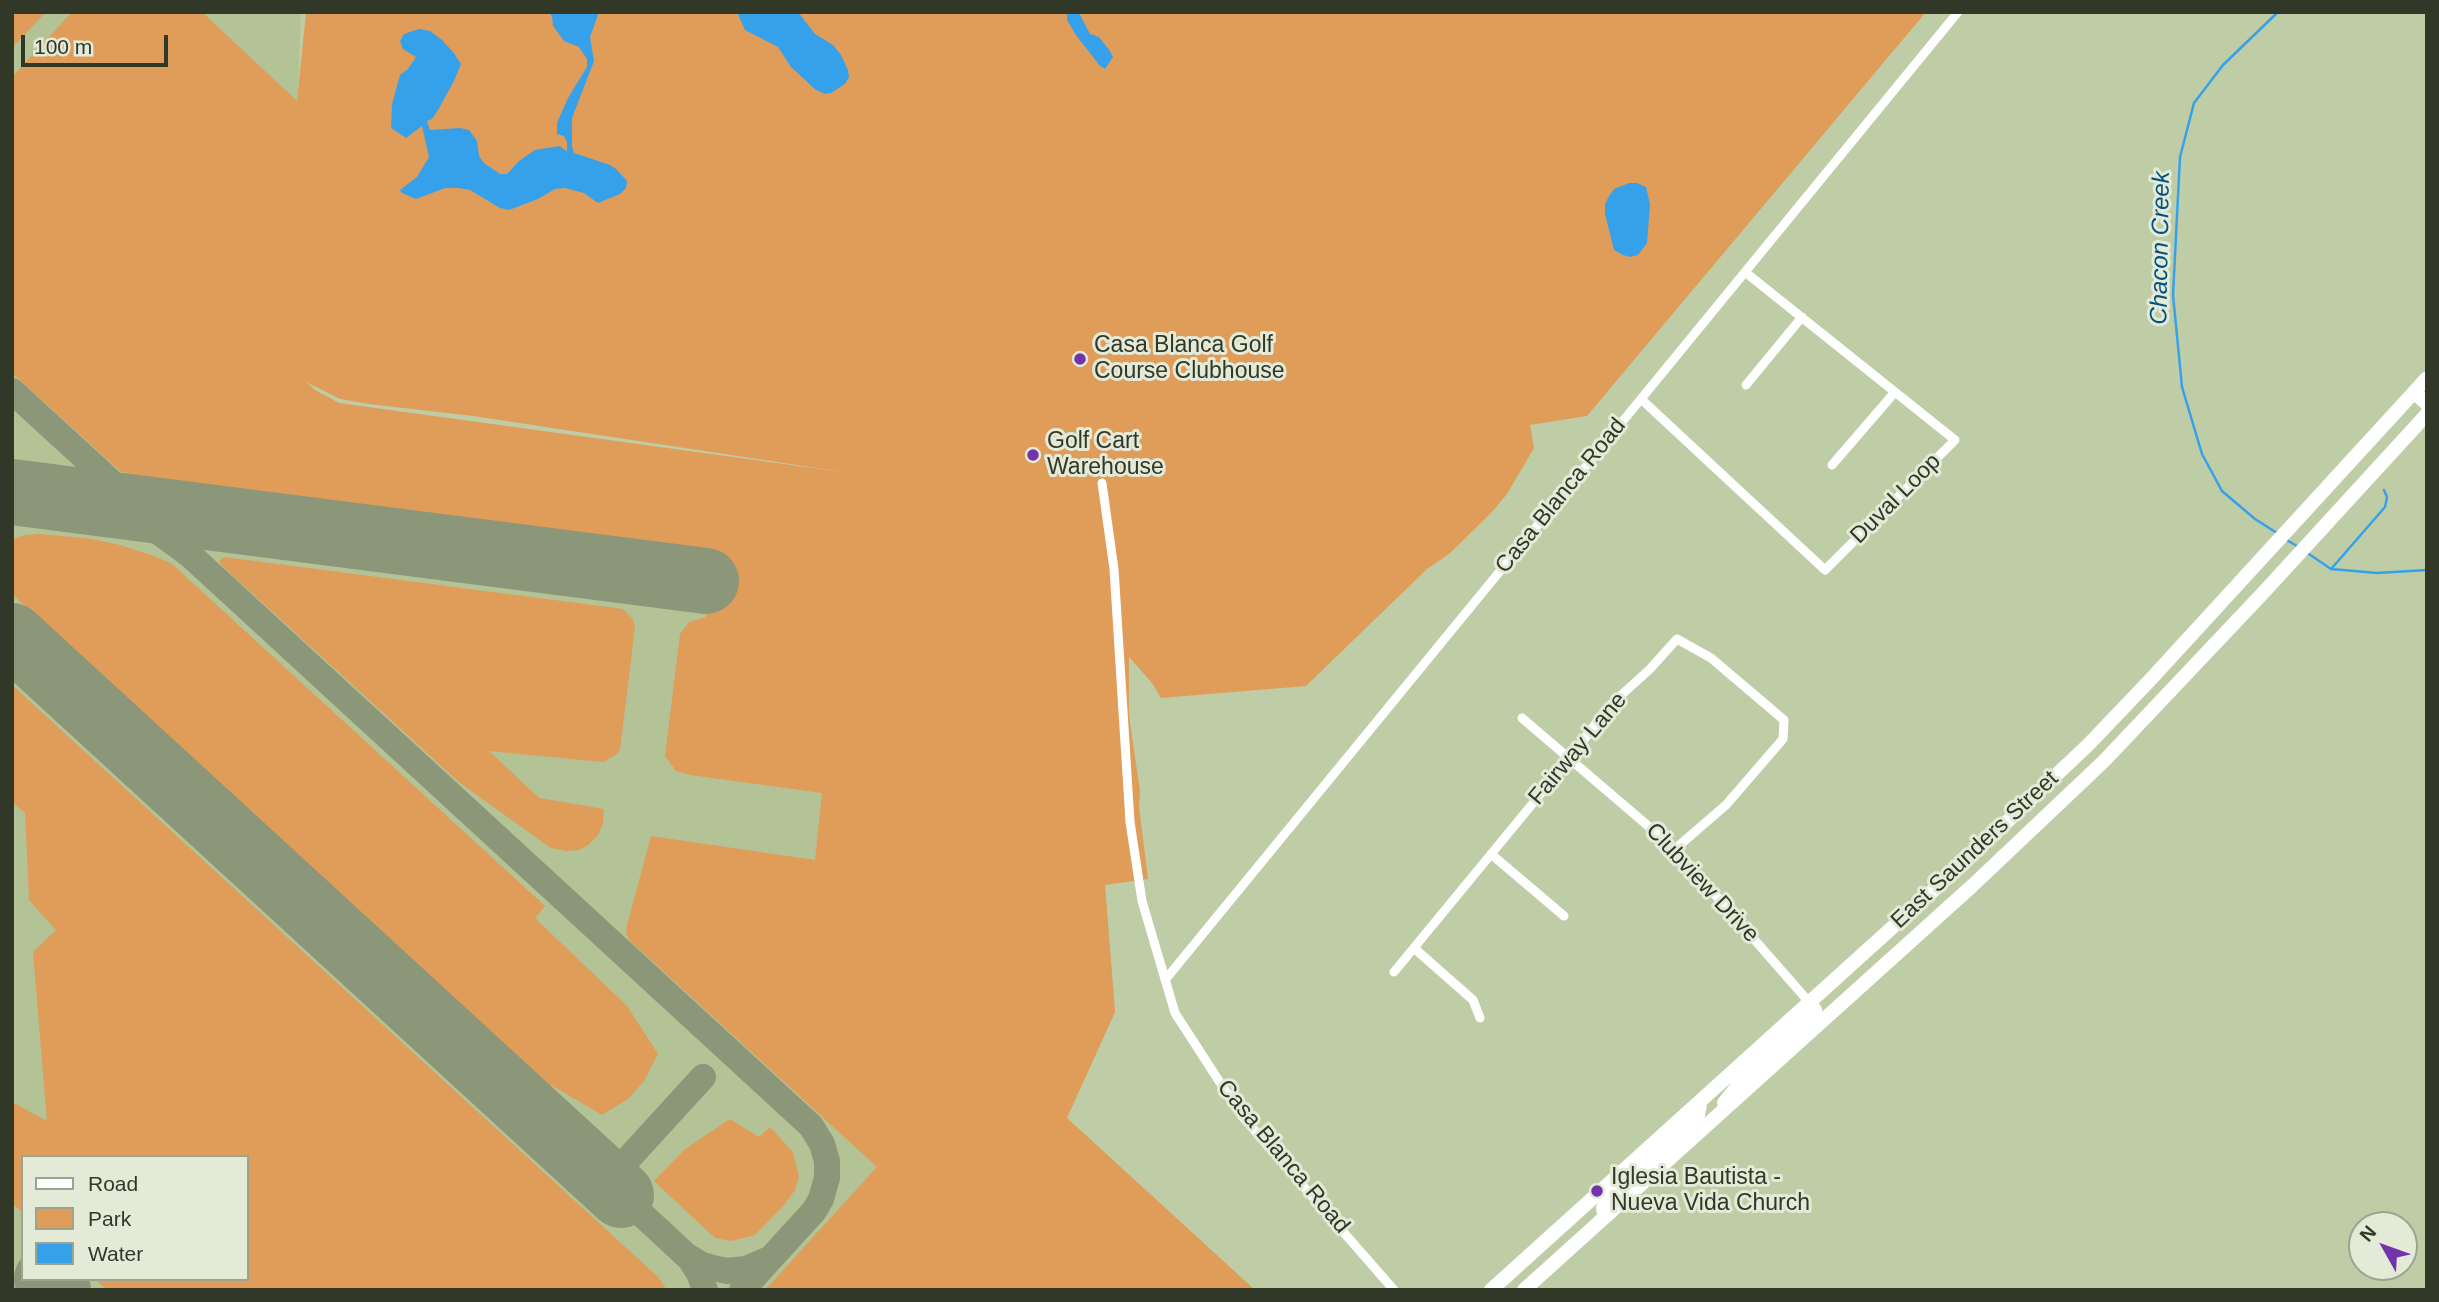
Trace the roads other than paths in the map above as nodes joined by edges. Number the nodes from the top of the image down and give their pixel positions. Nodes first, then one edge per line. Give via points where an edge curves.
1 (1958, 12) edge
2 (1745, 272) junction
3 (1802, 317) junction
4 (2427, 378) edge
5 (1746, 385) dead end
6 (1895, 392) junction
7 (2414, 393) junction
8 (1641, 399) junction
9 (2427, 404) edge
10 (2427, 414) edge
11 (1832, 465) dead end
12 (1102, 483) dead end
13 (1522, 718) dead end
14 (1571, 757) junction
15 (1675, 849) junction
16 (1491, 854) junction
17 (1564, 916) dead end
18 (1414, 948) junction
19 (1394, 972) dead end
20 (1165, 980) junction
21 (1810, 1002) junction
22 (1480, 1018) dead end
23 (1701, 1100) junction
24 (1714, 1119) junction
25 (1605, 1217) junction
26 (1394, 1290) edge
27 (1491, 1290) edge
28 (1524, 1290) edge

1 - 2 street, Casa Blanca Road
2 - 3 street, Duval Loop
2 - 8 street, Casa Blanca Road
3 - 5 street
3 - 6 street, Duval Loop
4 - 7 main road, East Saunders Street
6 - 8 street, Duval Loop via 1955,440 1825,570
6 - 11 street
7 - 9 main road
7 - 21 main road, East Saunders Street via 2089,744
8 - 20 street, Casa Blanca Road
10 - 24 main road, East Saunders Street via 2159,705 2048,815
12 - 20 street, Casa Blanca Road via 1114,569 1130,822 1142,901
13 - 14 street, Clubview Drive
14 - 15 street, Clubview Drive
14 - 15 street, Fairway Lane via 1608,707 1678,639 1711,658 1784,720 1783,739 1726,805
14 - 16 street, Fairway Lane
15 - 21 street, Clubview Drive
16 - 17 street
16 - 18 street, Fairway Lane
18 - 19 street, Fairway Lane
18 - 22 street via 1473,1000
20 - 26 street, Casa Blanca Road via 1175,1013 1241,1115
21 - 23 main road, East Saunders Street
21 - 24 main road via 1813,1014 1733,1088
23 - 25 main road via 1698,1115 1606,1201 1602,1208
23 - 27 main road, East Saunders Street
24 - 25 main road, East Saunders Street
25 - 28 main road, East Saunders Street

